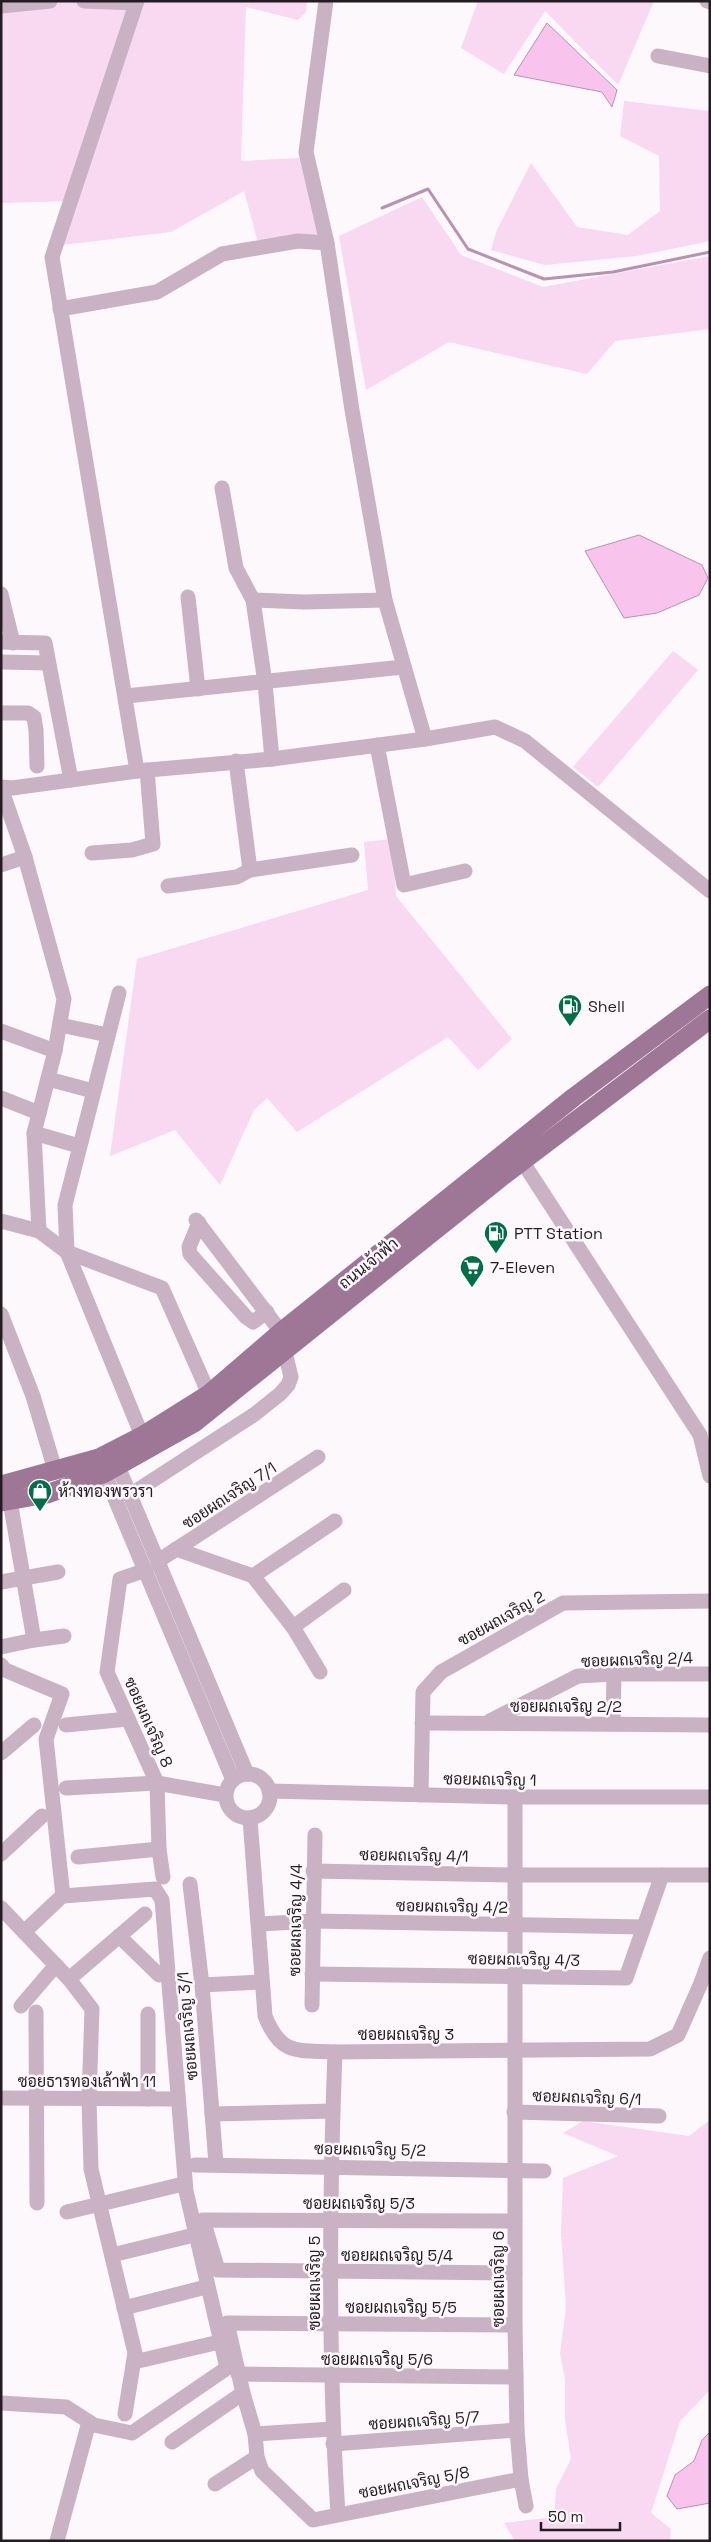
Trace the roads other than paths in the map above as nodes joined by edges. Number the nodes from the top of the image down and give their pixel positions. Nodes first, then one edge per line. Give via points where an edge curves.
1 (50, 1) edge
2 (84, 1) edge
3 (326, 1) edge
4 (136, 2) edge
5 (1, 6) edge
6 (658, 56) dead end
7 (710, 66) edge
8 (327, 243) junction
9 (60, 309) junction
10 (222, 488) dead end
11 (1, 594) edge
12 (188, 597) dead end
13 (254, 600) junction
14 (385, 600) junction
15 (7, 642) edge
16 (1, 662) edge
17 (48, 663) junction
18 (403, 667) junction
19 (265, 683) junction
20 (198, 689) junction
21 (126, 696) junction
22 (1, 713) edge
23 (425, 739) junction
24 (377, 745) junction
25 (272, 758) junction
26 (236, 762) junction
27 (37, 766) dead end
28 (142, 771) junction
29 (71, 780) junction
30 (1, 787) edge
31 (92, 852) dead end
32 (352, 855) dead end
33 (25, 857) junction
34 (1, 864) edge
35 (250, 870) junction
36 (465, 871) dead end
37 (168, 886) dead end
38 (710, 891) edge
39 (119, 993) dead end
40 (710, 995) edge
41 (710, 1018) edge
42 (60, 1025) junction
43 (1, 1031) edge
44 (108, 1035) junction
45 (55, 1051) junction
46 (48, 1079) junction
47 (93, 1091) junction
48 (1, 1098) edge
49 (39, 1113) junction
50 (34, 1133) junction
51 (80, 1146) junction
52 (522, 1161) junction
53 (1, 1221) edge
54 (39, 1232) junction
55 (67, 1252) junction
56 (267, 1312) junction
57 (1, 1314) edge
58 (281, 1332) junction
59 (285, 1352) junction
60 (209, 1394) junction
61 (142, 1436) junction
62 (318, 1457) dead end
63 (108, 1462) junction
64 (55, 1470) junction
65 (710, 1476) edge
66 (130, 1495) junction
67 (4, 1496) edge
68 (335, 1521) dead end
69 (176, 1550) junction
70 (152, 1566) junction
71 (58, 1572) dead end
72 (253, 1576) junction
73 (23, 1578) junction
74 (1, 1582) edge
75 (344, 1590) dead end
76 (710, 1601) edge
77 (293, 1627) junction
78 (64, 1636) dead end
79 (34, 1640) junction
80 (1, 1648) edge
81 (1, 1665) edge
82 (320, 1672) dead end
83 (614, 1674) junction
84 (710, 1674) edge
85 (128, 1719) junction
86 (422, 1723) junction
87 (487, 1723) junction
88 (613, 1723) junction
89 (34, 1724) dead end
90 (66, 1725) dead end
91 (710, 1725) edge
92 (1, 1753) edge
93 (240, 1777) junction
94 (157, 1783) junction
95 (66, 1788) dead end
96 (269, 1790) junction
97 (225, 1795) junction
98 (421, 1796) junction
99 (515, 1797) junction
100 (710, 1797) edge
101 (42, 1816) dead end
102 (250, 1819) junction
103 (315, 1835) dead end
104 (159, 1849) junction
105 (1, 1854) edge
106 (78, 1857) dead end
107 (313, 1871) junction
108 (514, 1875) junction
109 (662, 1875) junction
110 (710, 1875) edge
111 (163, 1877) dead end
112 (190, 1884) dead end
113 (60, 1898) dead end
114 (145, 1914) dead end
115 (4, 1917) edge
116 (313, 1921) junction
117 (260, 1924) junction
118 (515, 1925) junction
119 (643, 1927) junction
120 (24, 1932) junction
121 (119, 1936) junction
122 (710, 1958) edge
123 (56, 1965) junction
124 (312, 1974) junction
125 (159, 1975) dead end
126 (514, 1976) junction
127 (69, 1978) junction
128 (262, 1982) junction
129 (202, 1985) junction
130 (21, 2006) dead end
131 (312, 2006) dead end
132 (36, 2012) dead end
133 (148, 2014) dead end
134 (514, 2051) junction
135 (335, 2052) junction
136 (1, 2098) edge
137 (38, 2099) junction
138 (148, 2099) junction
139 (173, 2099) dead end
140 (89, 2100) junction
141 (333, 2111) junction
142 (514, 2112) junction
143 (212, 2114) junction
144 (659, 2116) dead end
145 (216, 2164) junction
146 (195, 2165) dead end
147 (333, 2166) junction
148 (514, 2170) junction
149 (544, 2171) dead end
150 (180, 2184) dead end
151 (37, 2203) dead end
152 (99, 2203) junction
153 (67, 2212) dead end
154 (332, 2221) junction
155 (515, 2221) junction
156 (190, 2236) dead end
157 (112, 2256) junction
158 (218, 2270) joint
159 (332, 2272) junction
160 (515, 2274) junction
161 (202, 2288) dead end
162 (124, 2308) junction
163 (331, 2325) junction
164 (515, 2325) junction
165 (215, 2343) dead end
166 (134, 2362) junction
167 (238, 2374) junction
168 (332, 2376) junction
169 (516, 2377) junction
170 (243, 2393) junction
171 (1, 2403) edge
172 (125, 2414) dead end
173 (89, 2422) junction
174 (332, 2429) junction
175 (517, 2430) junction
176 (254, 2434) junction
177 (172, 2442) dead end
178 (334, 2444) junction
179 (257, 2457) junction
180 (521, 2480) junction
181 (215, 2484) dead end
182 (526, 2506) dead end
183 (338, 2514) junction
184 (57, 2541) edge

1 - 5 street
2 - 4 street
3 - 8 street via 306,152
4 - 9 street via 52,257
6 - 7 street
8 - 9 street via 298,241 222,254 157,292
8 - 14 street
9 - 21 street
10 - 13 street via 236,568
11 - 15 street
12 - 20 street
13 - 14 street
13 - 19 street
14 - 18 street
15 - 17 street via 45,643
16 - 17 street
17 - 29 street
18 - 19 street
18 - 23 street
19 - 20 street
19 - 25 street
20 - 21 street
21 - 28 street
22 - 27 street via 28,713 34,717
23 - 24 street
23 - 38 street via 495,727 525,740
24 - 25 street
24 - 36 street via 404,885
25 - 26 street
26 - 28 street
26 - 35 street
28 - 29 street
28 - 31 street via 153,844 132,850
29 - 30 street
30 - 33 street
32 - 35 street
33 - 34 street
33 - 42 street via 64,999
35 - 37 street via 237,877
39 - 44 street
40 - 58 main road, ถนนเจ้าฟ้า via 574,1098
41 - 52 main road, ถนนเจ้าฟ้า
42 - 44 street
42 - 45 street
43 - 45 street
44 - 47 street
45 - 46 street
46 - 47 street
46 - 49 street
47 - 51 street
48 - 49 street
49 - 50 street
50 - 51 street
50 - 54 street
51 - 55 street via 65,1205
52 - 59 main road, ถนนเจ้าฟ้า
52 - 65 street via 700,1435
53 - 54 street
54 - 55 street
55 - 60 street via 162,1288
55 - 61 street
56 - 56 street via 198,1222 189,1247 190,1254 246,1317 253,1322
56 - 58 street
57 - 64 street via 33,1396
58 - 60 main road, ถนนเจ้าฟ้า
59 - 63 main road, ถนนเจ้าฟ้า via 194,1423
59 - 66 street via 291,1377 280,1394 255,1414
60 - 61 main road, ถนนเจ้าฟ้า
61 - 63 main road, ถนนเจ้าฟ้า
62 - 69 street, ซอยผถเจริญ 7/1
63 - 64 main road, ถนนเจ้าฟ้า
63 - 66 street
63 - 67 main road, ถนนเจ้าฟ้า via 47,1494
63 - 70 street
64 - 67 main road, ถนนเจ้าฟ้า
66 - 70 street
67 - 73 street
68 - 72 street
69 - 70 street, ซอยผถเจริญ 7/1
69 - 72 street
70 - 85 street, ซอยผถเจริญ 8 via 120,1579 108,1672
70 - 93 street
71 - 73 street
72 - 77 street
73 - 74 street
73 - 79 street
75 - 77 street
76 - 86 street, ซอยผถเจริญ 2 via 563,1603 441,1672 423,1692
77 - 82 street
78 - 79 street
79 - 80 street
81 - 173 street via 5,1670 62,1694 46,1739 63,1896 155,1889 162,1900 186,2191 227,2368 132,2433
83 - 84 street, ซอยผถเจริญ 2/4
83 - 87 street, ซอยผถเจริญ 2/4 via 578,1676
83 - 88 street
85 - 90 street
85 - 94 street, ซอยผถเจริญ 8
86 - 87 street, ซอยผถเจริญ 2/2
86 - 98 street, ซอยผถเจริญ 2
87 - 88 street, ซอยผถเจริญ 2/2
88 - 91 street, ซอยผถเจริญ 2/2
89 - 92 street
93 - 96 street via 258,1777
93 - 97 street
94 - 95 street
94 - 97 street
94 - 104 street, ซอยผถเจริญ 8
96 - 98 street, ซอยผถเจริญ 1
96 - 102 street via 268,1806
97 - 102 street via 235,1815
98 - 99 street, ซอยผถเจริญ 1
99 - 100 street, ซอยผถเจริญ 1
99 - 108 street
101 - 105 street
102 - 117 street, ซอยผถเจริญ 3
103 - 107 street, ซอยผถเจริญ 4/4
104 - 106 street
104 - 111 street, ซอยผถเจริญ 8
107 - 108 street, ซอยผถเจริญ 4/1
107 - 116 street, ซอยผถเจริญ 4/4
108 - 109 street, ซอยผถเจริญ 4/1
108 - 118 street
109 - 110 street, ซอยผถเจริญ 4/1
109 - 119 street, ซอยผถเจริญ 4/3
112 - 129 street, ซอยผถเจริญ 3/1
113 - 120 street
114 - 121 street
115 - 120 street
116 - 117 street, ซอยผถเจริญ 4/2
116 - 118 street, ซอยผถเจริญ 4/2
116 - 124 street, ซอยผถเจริญ 4/4
117 - 128 street, ซอยผถเจริญ 3
118 - 119 street, ซอยผถเจริญ 4/2
118 - 126 street
119 - 126 street, ซอยผถเจริญ 4/3 via 626,1978
120 - 123 street
121 - 125 street
121 - 127 street
122 - 134 street, ซอยผถเจริญ 3 via 678,2035 650,2049
123 - 127 street
123 - 130 street
124 - 126 street, ซอยผถเจริญ 4/3
124 - 131 street, ซอยผถเจริญ 4/4
126 - 134 street
127 - 140 street via 92,2010
128 - 129 street
128 - 135 street, ซอยผถเจริญ 3 via 265,2016 273,2036 292,2050
129 - 143 street, ซอยผถเจริญ 3/1
132 - 137 street
133 - 138 street
134 - 135 street, ซอยผถเจริญ 3
134 - 142 street, ซอยผถเจริญ 6
135 - 141 street, ซอยผถเงริญ 5
136 - 137 street, ซอยธารทองเล้าฟ้า 11
137 - 140 street, ซอยธารทองเล้าฟ้า 11
137 - 151 street
138 - 139 street, ซอยธารทองเล้าฟ้า 11
138 - 140 street, ซอยธารทองเล้าฟ้า 11
140 - 152 street via 91,2169
141 - 143 street
141 - 147 street, ซอยผถเงริญ 5
142 - 144 street, ซอยผถเจริญ 6/1
142 - 148 street, ซอยผถเจริญ 6
143 - 145 street, ซอยผถเจริญ 3/1
145 - 146 street, ซอยผถเจริญ 5/2
145 - 147 street, ซอยผถเจริญ 5/2
147 - 148 street, ซอยผถเจริญ 5/2
147 - 154 street, ซอยผถเงริญ 5
148 - 149 street, ซอยผถเจริญ 5/2
148 - 155 street, ซอยผถเจริญ 6
150 - 152 street
152 - 153 street
152 - 157 street
154 - 155 street, ซอยผถเจริญ 5/3
154 - 158 street, ซอยผถเจริญ 5/3 via 203,2220
154 - 159 street, ซอยผถเงริญ 5
155 - 160 street, ซอยผถเจริญ 6
156 - 157 street
157 - 162 street
158 - 159 street, ซอยผถเจริญ 5/4
159 - 160 street, ซอยผถเจริญ 5/4
159 - 163 street, ซอยผถเงริญ 5
160 - 164 street, ซอยผถเจริญ 6
161 - 162 street
162 - 166 street via 135,2353
163 - 164 street, ซอยผถเจริญ 5/5
163 - 167 street, ซอยผถเจริญ 5/5 via 227,2323
163 - 168 street, ซอยผถเงริญ 5
164 - 169 street, ซอยผถเจริญ 6
165 - 166 street
166 - 172 street
167 - 168 street, ซอยผถเจริญ 5/6
167 - 170 street
168 - 169 street, ซอยผถเจริญ 5/6
168 - 174 street, ซอยผถเงริญ 5
169 - 175 street, ซอยผถเจริญ 6
170 - 176 street
170 - 177 street
171 - 173 street via 66,2408
173 - 184 street
174 - 176 street
174 - 178 street, ซอยผถเงริญ 5
175 - 178 street, ซอยผถเจริญ 5/7
175 - 180 street, ซอยผถเจริญ 6
176 - 179 street
178 - 183 street, ซอยผถเงริญ 5
179 - 181 street
179 - 183 street, ซอยผถเจริญ 5/8 via 262,2471 313,2520
180 - 182 street, ซอยผถเจริญ 6
180 - 183 street, ซอยผถเจริญ 5/8

